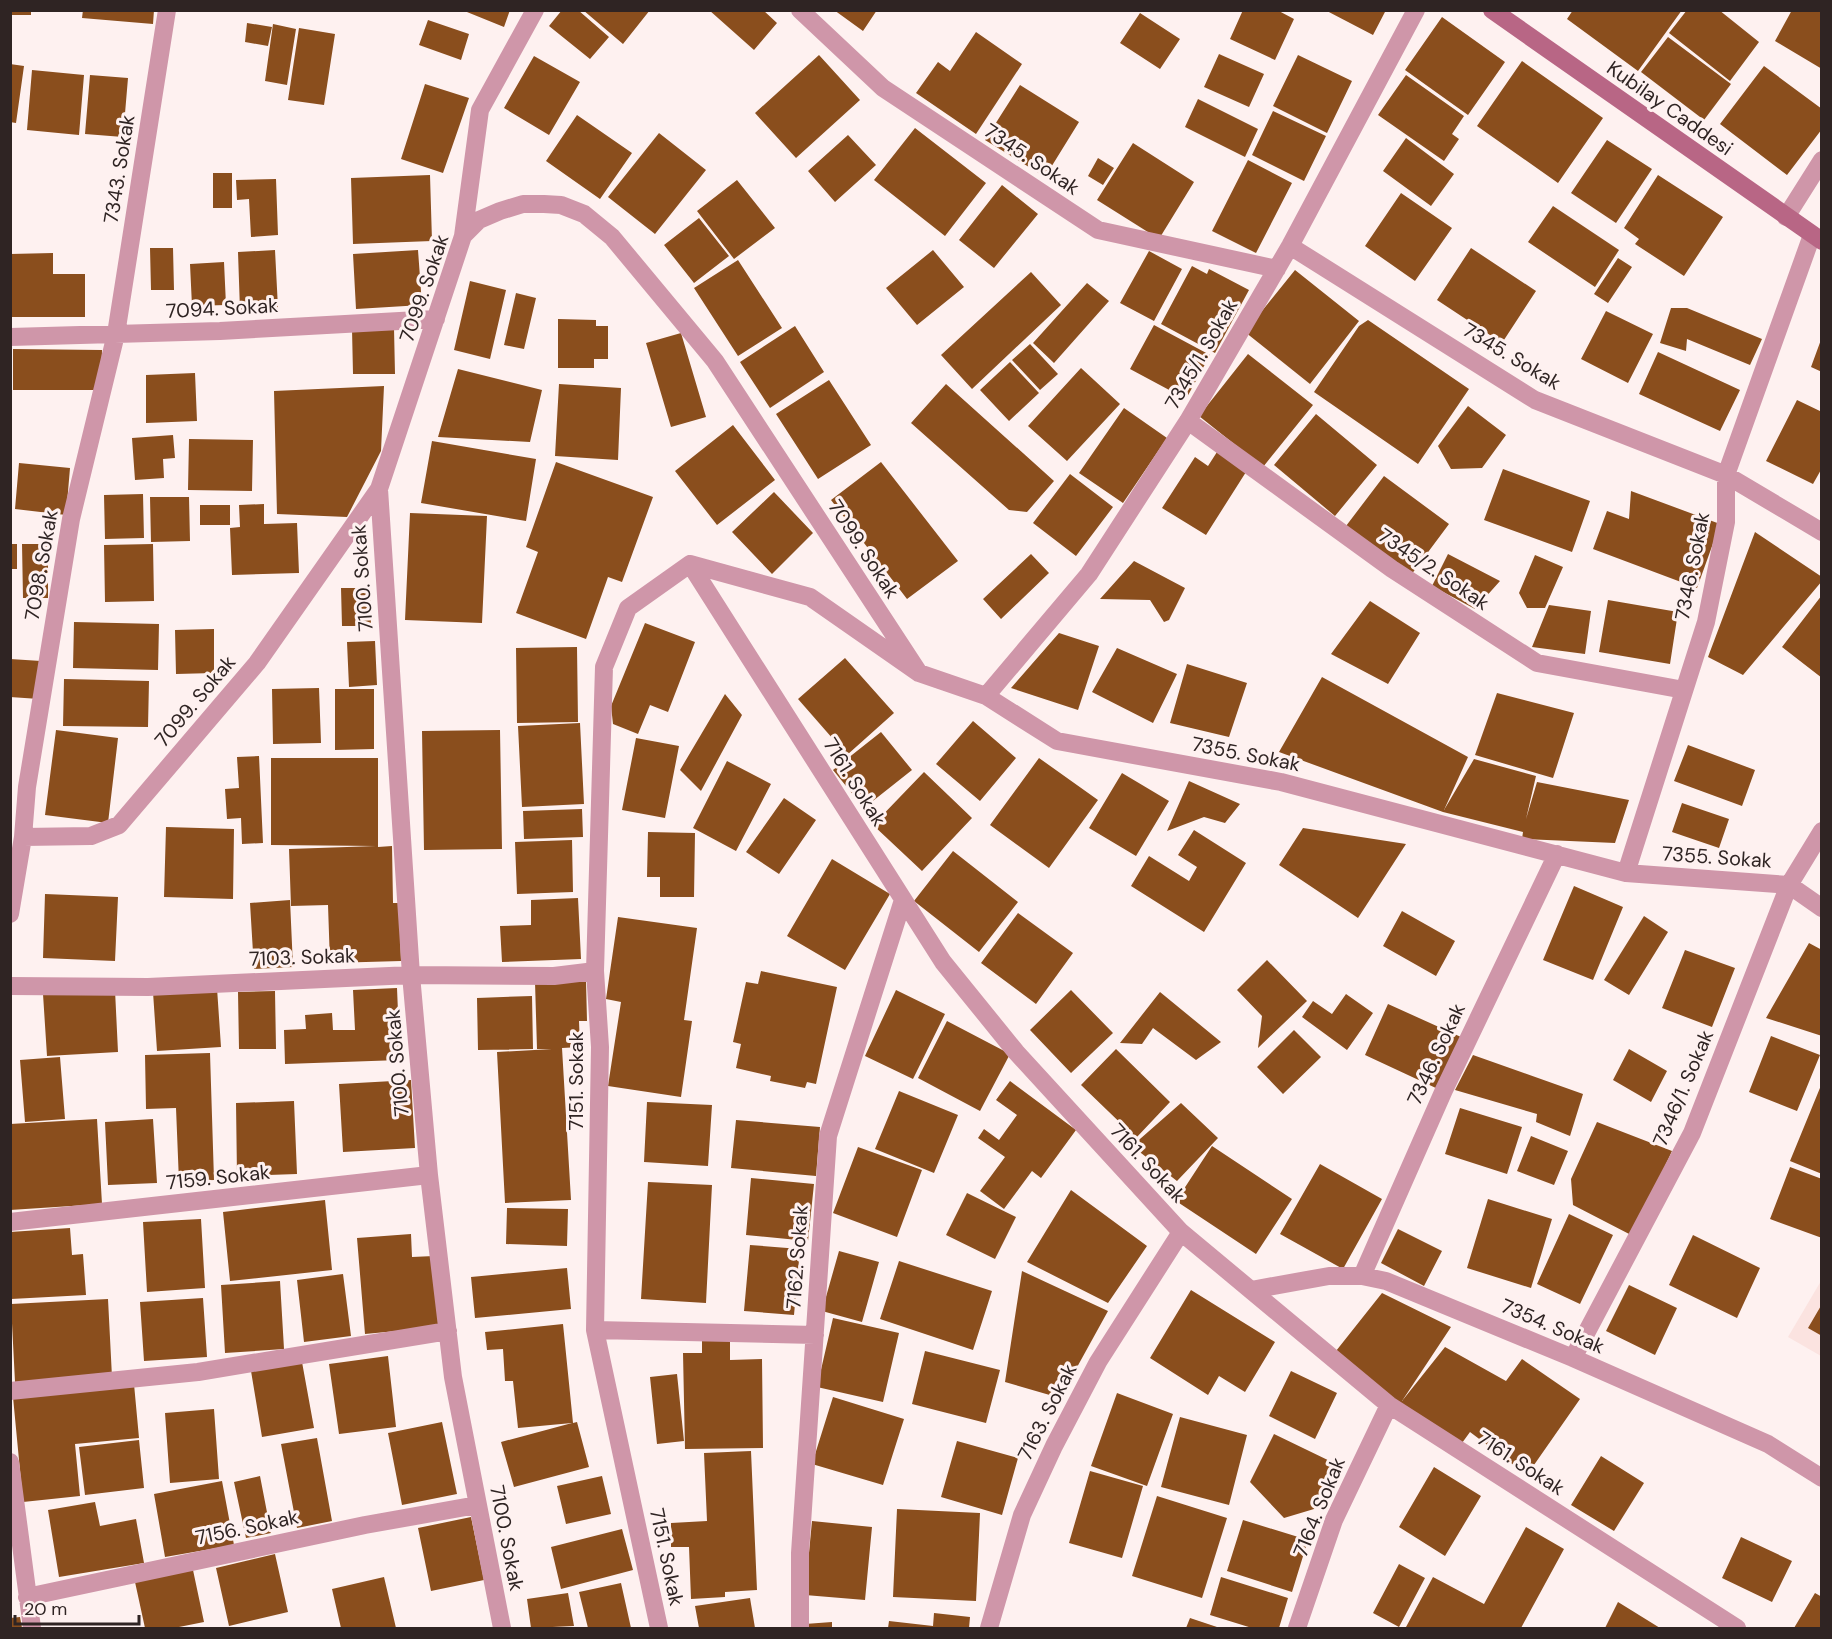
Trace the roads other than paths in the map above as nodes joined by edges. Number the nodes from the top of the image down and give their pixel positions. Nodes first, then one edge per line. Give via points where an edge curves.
1 (167, 10) edge
2 (535, 10) edge
3 (800, 10) edge
4 (1416, 10) edge
5 (1492, 10) edge
6 (1821, 159) edge
7 (1786, 217) junction
8 (463, 236) junction
9 (1817, 238) edge
10 (1290, 246) junction
11 (1277, 269) junction
12 (436, 319) junction
13 (116, 334) junction
14 (10, 337) edge
15 (1188, 421) junction
16 (1726, 475) junction
17 (379, 489) junction
18 (1821, 532) edge
19 (690, 564) junction
20 (919, 673) junction
21 (1684, 690) junction
22 (986, 696) junction
23 (19, 787) edge
24 (1821, 831) edge
25 (23, 837) junction
26 (1557, 854) junction
27 (1626, 873) junction
28 (1789, 885) junction
29 (903, 900) junction
30 (1821, 908) edge
31 (10, 914) edge
32 (595, 971) junction
33 (411, 975) junction
34 (10, 986) edge
35 (429, 1175) junction
36 (10, 1222) edge
37 (1181, 1232) junction
38 (1362, 1276) junction
39 (1251, 1290) junction
40 (595, 1330) junction
41 (448, 1331) junction
42 (815, 1335) junction
43 (1573, 1358) junction
44 (10, 1391) edge
45 (1389, 1405) junction
46 (10, 1462) edge
47 (1821, 1478) edge
48 (477, 1505) junction
49 (27, 1597) junction
50 (1734, 1628) edge
51 (32, 1629) edge
52 (502, 1629) edge
53 (659, 1629) edge
54 (800, 1629) edge
55 (989, 1629) edge
56 (1297, 1629) edge

1 - 13 street, 7343. Sokak
2 - 8 street via 480,110
3 - 11 street, 7345. Sokak via 883,88 1098,230
4 - 10 street, 7345/1. Sokak
5 - 7 street, Kubilay Caddesi
6 - 7 street
7 - 9 street, Kubilay Caddesi
8 - 12 street, 7099. Sokak
8 - 20 street, 7099. Sokak via 478,220 500,211 523,204 544,204 561,205 584,214 612,237 715,361
9 - 16 street, 7346. Sokak
10 - 11 street, 7345/1. Sokak
10 - 16 street, 7345. Sokak via 1534,400
11 - 15 street, 7345/1. Sokak
12 - 13 street, 7094. Sokak
12 - 17 street, 7099. Sokak
13 - 14 street, 7094. Sokak
13 - 23 street, 7098. Sokak via 71,519
15 - 21 street, 7345/2. Sokak via 1392,569 1537,663
15 - 22 street, 7345/1. Sokak via 1089,574
16 - 18 street, 7345. Sokak
16 - 21 street, 7346. Sokak via 1724,533 1706,622
17 - 25 street, 7099. Sokak via 257,663 119,825 91,836
17 - 33 street, 7100. Sokak
19 - 20 street, 7355. Sokak via 810,597
19 - 29 street, 7161. Sokak
19 - 32 street, 7151. Sokak via 628,608 604,667
20 - 22 street, 7355. Sokak
21 - 27 street, 7346. Sokak
22 - 26 street, 7355. Sokak via 1057,741 1281,782
23 - 25 street, 7098. Sokak
24 - 28 street, 7346/1. Sokak
25 - 31 street, 7098. Sokak
26 - 27 street, 7355. Sokak
26 - 38 street, 7346. Sokak via 1444,1090
27 - 28 street, 7355. Sokak
28 - 30 street, 7355. Sokak
28 - 43 street, 7346/1. Sokak via 1692,1133
29 - 37 street, 7161. Sokak via 943,962 1016,1052
29 - 42 street, 7162. Sokak via 828,1136
32 - 33 street, 7103. Sokak via 554,976
32 - 40 street, 7151. Sokak via 600,1047
33 - 34 street, 7103. Sokak via 148,987
33 - 35 street, 7100. Sokak
35 - 36 street, 7159. Sokak
35 - 41 street, 7100. Sokak
37 - 39 street, 7161. Sokak
37 - 55 street, 7163. Sokak via 1098,1362 1054,1446 1023,1515
38 - 39 street, 7354. Sokak via 1329,1276
38 - 43 street, 7354. Sokak via 1386,1281
39 - 45 street, 7161. Sokak
40 - 42 street
40 - 53 street, 7151. Sokak
41 - 44 street via 198,1372
41 - 48 street, 7100. Sokak
42 - 54 street, 7162. Sokak via 800,1553
43 - 47 street, 7354. Sokak via 1768,1444
45 - 50 street, 7161. Sokak
45 - 56 street, 7164. Sokak via 1334,1520
46 - 49 street
48 - 49 street, 7156. Sokak
48 - 52 street, 7100. Sokak
49 - 51 street

